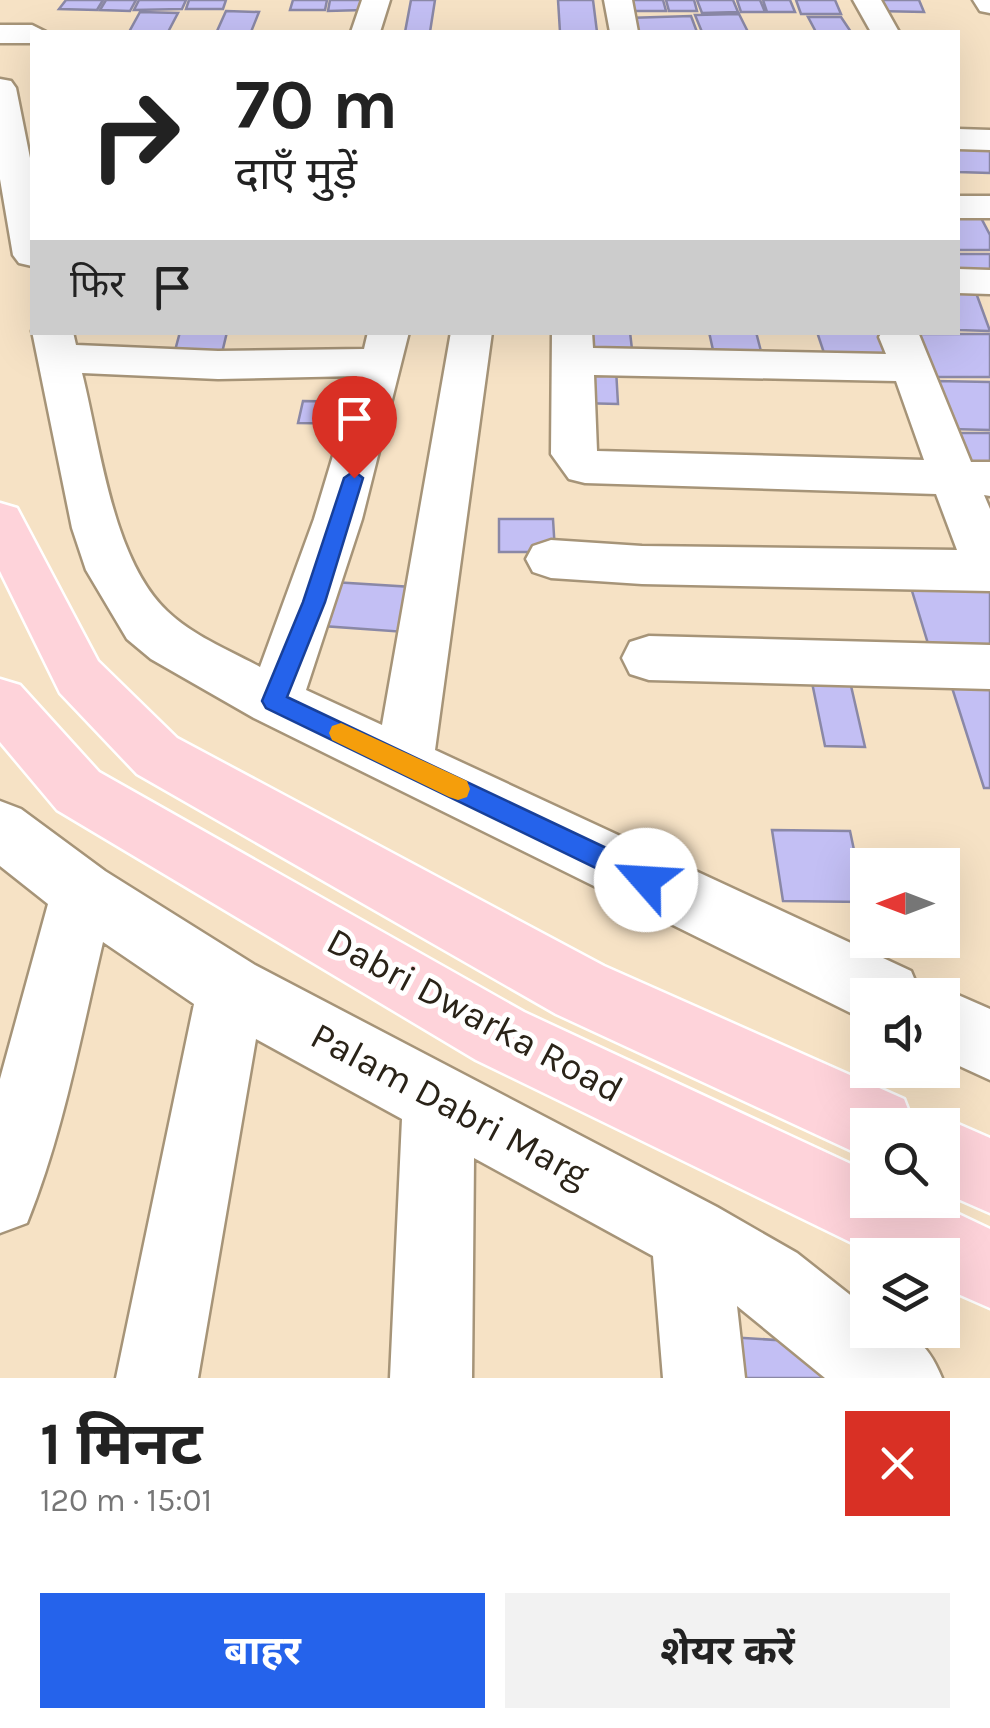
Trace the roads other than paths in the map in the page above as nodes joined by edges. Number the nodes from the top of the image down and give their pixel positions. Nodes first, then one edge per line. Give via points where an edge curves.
1 (376, 0) edge
2 (618, 0) edge
3 (867, 0) edge
4 (367, 30) edge
5 (624, 30) edge
6 (884, 30) edge
7 (0, 34) edge
8 (30, 34) edge
9 (30, 84) edge
10 (0, 86) edge
11 (20, 123) edge
12 (960, 140) edge
13 (990, 140) edge
14 (27, 199) edge
15 (960, 207) edge
16 (990, 207) edge
17 (30, 233) edge
18 (960, 282) edge
19 (990, 282) edge
20 (472, 335) edge
21 (55, 345) edge
22 (386, 347) edge
23 (573, 347) edge
24 (905, 350) edge
25 (972, 479) edge
26 (0, 521) edge
27 (551, 559) dead end
28 (990, 570) edge
29 (649, 658) dead end
30 (990, 667) edge
31 (274, 701) junction
32 (0, 702) edge
33 (404, 764) junction
34 (0, 828) edge
35 (83, 892) junction
36 (851, 978) edge
37 (231, 989) junction
38 (960, 1030) edge
39 (990, 1044) edge
40 (19, 1068) edge
41 (439, 1098) junction
42 (850, 1112) edge
43 (960, 1162) edge
44 (990, 1176) edge
45 (0, 1196) edge
46 (690, 1234) junction
47 (990, 1269) edge
48 (873, 1369) edge
49 (157, 1378) edge
50 (431, 1378) edge
51 (704, 1378) edge

1 - 4 street
2 - 5 street
3 - 6 street
7 - 8 street
9 - 10 street
10 - 11 street
11 - 14 street
12 - 13 street
14 - 17 street
15 - 16 street
18 - 19 street
20 - 33 street
21 - 22 street via 218,366
21 - 31 street via 111,570 146,624 170,644
22 - 31 street via 354,478
23 - 24 street
23 - 25 street via 574,454 585,468
24 - 25 street
25 - 28 street
26 - 42 main road, Dabri Dwarka Road via 78,677 157,756 580,990
27 - 28 street
29 - 30 street
31 - 33 street
32 - 47 main road, Dabri Dwarka Road via 78,791 500,1036
33 - 36 street
34 - 35 street, Palam Dabri Marg
35 - 37 street, Palam Dabri Marg
35 - 40 street
37 - 41 street, Palam Dabri Marg
37 - 49 street
38 - 39 street
40 - 45 street
41 - 46 street, Palam Dabri Marg
41 - 50 street
43 - 44 main road
46 - 48 street, Palam Dabri Marg via 769,1281
46 - 51 street

